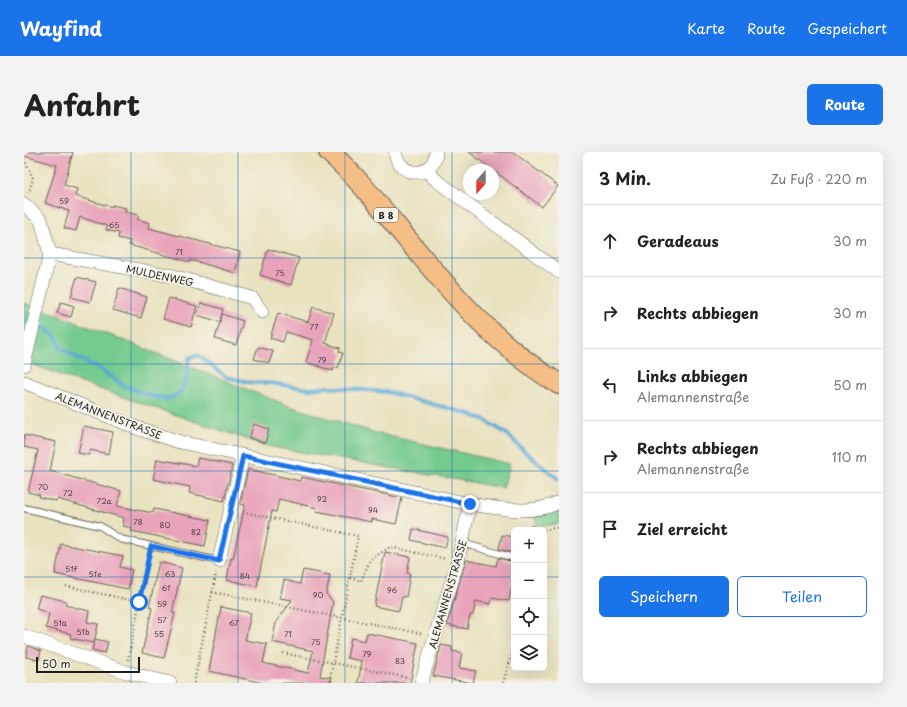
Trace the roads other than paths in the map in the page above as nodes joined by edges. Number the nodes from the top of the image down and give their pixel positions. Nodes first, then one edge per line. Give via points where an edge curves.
1 (329, 152) edge
2 (394, 152) edge
3 (436, 152) edge
4 (426, 170) junction
5 (25, 204) edge
6 (50, 254) junction
7 (559, 272) edge
8 (262, 312) dead end
9 (24, 365) edge
10 (24, 382) edge
11 (559, 384) edge
12 (243, 456) junction
13 (559, 502) edge
14 (470, 504) junction
15 (24, 508) edge
16 (462, 543) junction
17 (511, 557) edge
18 (219, 561) joint
19 (24, 636) edge
20 (421, 682) edge
21 (170, 683) edge

1 - 11 main road, B 8 via 350,172 471,313 507,346
2 - 4 street via 403,168 415,172
3 - 4 street via 434,160
4 - 7 street
5 - 6 street via 41,220
6 - 8 street, MULDENWEG via 173,276 252,298
6 - 9 street
10 - 12 street, ALEMANNENSTRASSE via 137,428 180,442
12 - 14 street, ALEMANNENSTRASSE
12 - 18 street
13 - 14 street, ALEMANNENSTRASSE via 541,508 517,510
14 - 16 street, ALEMANNENSTRASSE
15 - 18 lane via 100,526 120,539
16 - 17 lane
16 - 20 street, ALEMANNENSTRASSE
19 - 21 street via 126,672

